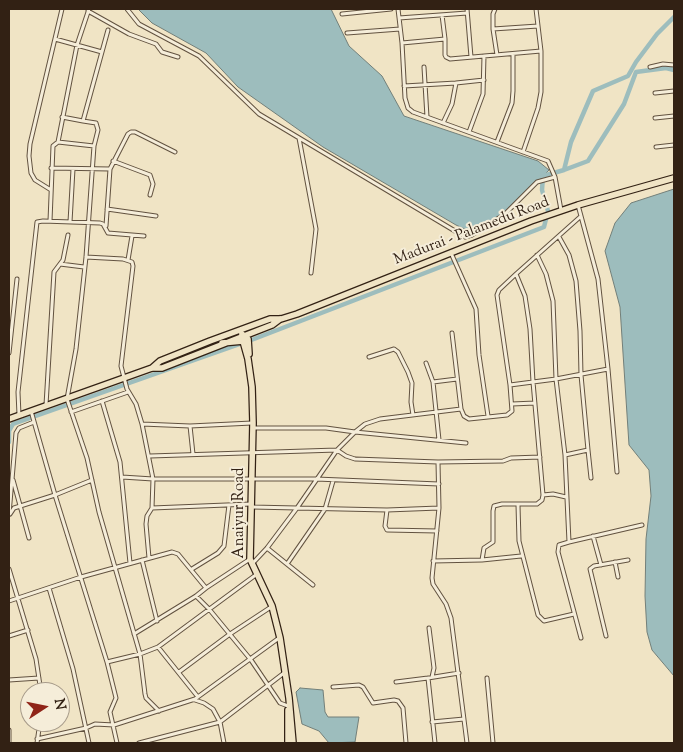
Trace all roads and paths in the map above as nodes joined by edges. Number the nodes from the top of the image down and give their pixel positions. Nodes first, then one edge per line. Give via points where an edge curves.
1 (62, 9) edge
2 (127, 9) edge
3 (391, 9) edge
4 (398, 9) edge
5 (495, 9) edge
6 (536, 9) edge
7 (88, 10) edge
8 (467, 11) edge
9 (342, 14) dead end
10 (442, 15) junction
11 (399, 18) junction
12 (538, 26) junction
13 (400, 29) junction
14 (493, 29) junction
15 (108, 30) dead end
16 (347, 33) dead end
17 (55, 39) junction
18 (445, 39) junction
19 (402, 43) junction
20 (77, 44) junction
21 (541, 51) junction
22 (102, 52) junction
23 (513, 54) junction
24 (497, 55) junction
25 (484, 56) junction
26 (472, 57) junction
27 (178, 58) dead end
28 (674, 65) edge
29 (424, 67) dead end
30 (650, 67) dead end
31 (484, 80) junction
32 (456, 83) junction
33 (425, 85) junction
34 (404, 86) junction
35 (674, 92) edge
36 (655, 93) dead end
37 (674, 116) edge
38 (427, 117) junction
39 (62, 118) junction
40 (655, 118) dead end
41 (83, 121) junction
42 (443, 123) junction
43 (469, 132) junction
44 (299, 138) junction
45 (58, 142) junction
46 (497, 142) junction
47 (674, 145) edge
48 (94, 146) junction
49 (656, 146) dead end
50 (175, 152) dead end
51 (523, 152) junction
52 (113, 161) junction
53 (51, 168) junction
54 (72, 169) junction
55 (110, 169) junction
56 (92, 170) junction
57 (556, 177) junction
58 (674, 178) edge
59 (51, 190) junction
60 (150, 195) dead end
61 (578, 205) junction
62 (107, 209) junction
63 (559, 211) junction
64 (156, 216) dead end
65 (580, 217) junction
66 (50, 221) junction
67 (70, 222) junction
68 (88, 223) junction
69 (105, 230) junction
70 (68, 235) dead end
71 (132, 236) junction
72 (144, 236) dead end
73 (559, 237) junction
74 (451, 253) junction
75 (537, 255) junction
76 (86, 257) junction
77 (128, 260) junction
78 (60, 264) junction
79 (84, 267) junction
80 (311, 273) dead end
81 (516, 274) junction
82 (17, 279) dead end
83 (281, 319) junction
84 (246, 327) junction
85 (238, 330) junction
86 (452, 332) dead end
87 (246, 340) junction
88 (203, 344) junction
89 (205, 350) junction
90 (9, 353) edge
91 (369, 357) dead end
92 (426, 363) dead end
93 (152, 368) junction
94 (608, 369) junction
95 (581, 375) junction
96 (457, 379) junction
97 (124, 380) junction
98 (556, 380) junction
99 (433, 382) junction
100 (533, 382) junction
101 (510, 385) junction
102 (128, 390) junction
103 (67, 399) junction
104 (102, 401) junction
105 (534, 403) junction
106 (512, 404) junction
107 (46, 406) junction
108 (461, 409) junction
109 (31, 412) junction
110 (71, 412) junction
111 (437, 412) junction
112 (19, 415) junction
113 (413, 415) junction
114 (488, 416) junction
115 (9, 419) edge
116 (34, 421) junction
117 (142, 424) junction
118 (190, 426) junction
119 (253, 426) junction
120 (355, 432) junction
121 (439, 440) junction
122 (466, 443) dead end
123 (337, 450) junction
124 (588, 450) junction
125 (252, 452) junction
126 (193, 454) junction
127 (565, 455) junction
128 (150, 456) junction
129 (540, 457) junction
130 (438, 462) junction
131 (617, 472) dead end
132 (12, 477) junction
133 (122, 477) junction
134 (591, 478) dead end
135 (153, 479) junction
136 (251, 479) junction
137 (316, 479) junction
138 (92, 480) junction
139 (332, 481) junction
140 (439, 484) junction
141 (55, 495) junction
142 (543, 496) junction
143 (566, 497) junction
144 (518, 505) junction
145 (20, 506) junction
146 (229, 506) junction
147 (252, 506) junction
148 (152, 508) junction
149 (297, 508) junction
150 (439, 508) junction
151 (325, 509) junction
152 (387, 510) junction
153 (9, 515) edge
154 (642, 525) dead end
155 (437, 531) junction
156 (593, 536) junction
157 (29, 538) dead end
158 (569, 542) junction
159 (267, 548) junction
160 (522, 556) junction
161 (150, 558) junction
162 (142, 560) junction
163 (482, 560) junction
164 (628, 560) dead end
165 (433, 561) junction
166 (251, 562) junction
167 (615, 562) junction
168 (130, 563) junction
169 (287, 564) junction
170 (601, 565) junction
171 (114, 568) junction
172 (9, 569) edge
173 (192, 569) junction
174 (257, 574) junction
175 (81, 577) junction
176 (618, 577) dead end
177 (313, 585) dead end
178 (49, 588) junction
179 (206, 588) junction
180 (196, 596) junction
181 (18, 598) junction
182 (9, 601) edge
183 (272, 606) junction
184 (209, 609) junction
185 (574, 614) junction
186 (157, 620) junction
187 (430, 628) dead end
188 (28, 630) junction
189 (134, 634) junction
190 (230, 634) junction
191 (9, 636) edge
192 (606, 636) dead end
193 (280, 638) junction
194 (581, 638) dead end
195 (158, 647) junction
196 (140, 654) junction
197 (251, 660) junction
198 (107, 662) junction
199 (179, 672) junction
200 (284, 673) junction
201 (459, 673) junction
202 (39, 678) junction
203 (430, 678) junction
204 (487, 678) dead end
205 (9, 680) edge
206 (40, 682) edge
207 (396, 682) dead end
208 (268, 686) junction
209 (333, 687) dead end
210 (287, 691) junction
211 (196, 698) junction
212 (288, 706) junction
213 (159, 711) junction
214 (464, 719) junction
215 (220, 722) junction
216 (432, 722) junction
217 (114, 725) junction
218 (86, 728) junction
219 (9, 730) edge
220 (37, 741) edge
221 (10, 743) edge
222 (89, 743) edge
223 (117, 743) edge
224 (139, 743) edge
225 (224, 743) edge
226 (289, 743) edge
227 (406, 743) edge
228 (435, 743) edge
229 (467, 743) edge
230 (493, 743) edge

1 - 17 street
2 - 44 street via 139,24 198,56 259,114
3 - 9 street
4 - 11 street
5 - 14 street
6 - 12 street
7 - 20 street
7 - 27 street
8 - 10 street
8 - 26 street
10 - 11 street
10 - 18 street
11 - 13 street
12 - 14 street
12 - 21 street
13 - 16 street
13 - 19 street
14 - 24 street
15 - 22 street
17 - 20 street
17 - 59 street via 29,156 35,180
18 - 19 street
18 - 26 street via 446,57
19 - 34 street
20 - 22 street
20 - 39 street
21 - 23 street
21 - 51 street via 541,92
22 - 41 street
23 - 24 street
23 - 46 street via 512,103
24 - 25 street
25 - 26 street
25 - 31 street
28 - 30 street
29 - 33 street
31 - 32 street
31 - 43 street via 483,94
32 - 33 street
32 - 42 street via 452,104
33 - 34 street
33 - 38 street
34 - 38 street via 408,108
35 - 36 street
37 - 40 street
38 - 42 street
39 - 41 street
39 - 45 street
41 - 48 street via 97,124
42 - 43 street
43 - 46 street
44 - 57 street via 465,237 505,214 537,182
44 - 80 street via 316,230
45 - 48 street
45 - 53 street via 53,146
46 - 51 street
47 - 49 street
48 - 56 street
50 - 52 street via 131,132 125,136
51 - 57 street via 548,161
52 - 55 street
52 - 60 street via 150,174 153,184
53 - 54 street
53 - 59 street
54 - 56 street
54 - 67 street
55 - 56 street
55 - 62 street
56 - 68 street
57 - 63 street
58 - 61 main road, Madurai - Palamedu Road
59 - 66 street
61 - 63 main road, Madurai - Palamedu Road
61 - 65 street
62 - 64 street
62 - 69 street
63 - 74 main road, Madurai - Palamedu Road
65 - 73 street
65 - 94 street via 598,279
66 - 67 street
66 - 112 street via 36,224 18,392
67 - 68 street
68 - 69 street via 103,224
68 - 76 street
69 - 71 street
70 - 78 street
71 - 72 street
71 - 77 street
73 - 75 street
73 - 95 street via 569,255 576,281
74 - 83 main road, Madurai - Palamedu Road
74 - 114 street via 476,309
75 - 81 street
75 - 98 street via 553,301
76 - 77 street
76 - 79 street
77 - 97 street via 132,262 134,271 121,360
78 - 79 street
78 - 107 street via 54,275
79 - 103 street via 76,349
81 - 100 street via 525,296
81 - 101 street via 498,290 497,295
82 - 90 street
83 - 84 main road, Madurai - Palamedu Road
83 - 87 main road, Madurai - Palamedu Road
84 - 85 main road, Madurai - Palamedu Road
84 - 87 main road, Anaiyur Road
85 - 87 main road
85 - 88 main road, Madurai - Palamedu Road
86 - 96 street
87 - 89 main road, Madurai - Palamedu Road via 222,343
87 - 119 main road, Anaiyur Road
88 - 89 main road
88 - 93 main road, Madurai - Palamedu Road via 160,360
89 - 93 main road, Madurai - Palamedu Road via 162,368
91 - 113 street via 394,349 398,352 412,383
92 - 99 street
93 - 97 main road, Madurai - Palamedu Road
94 - 95 street
94 - 131 street
95 - 98 street
95 - 124 street
96 - 99 street
96 - 108 street
97 - 102 street
97 - 103 main road, Madurai - Palamedu Road
98 - 100 street
98 - 127 street
99 - 111 street
100 - 101 street
100 - 105 street
101 - 106 street
102 - 104 street
102 - 117 street
103 - 107 main road, Madurai - Palamedu Road
103 - 110 street
104 - 110 street
104 - 133 street
105 - 106 street
105 - 129 street
106 - 114 street via 510,414
107 - 109 main road, Madurai - Palamedu Road
108 - 111 street
108 - 114 street via 466,418
109 - 112 main road, Madurai - Palamedu Road
109 - 116 street
110 - 138 street
111 - 113 street
111 - 121 street
112 - 115 main road, Madurai - Palamedu Road
113 - 120 street via 371,421
116 - 132 street via 17,430
116 - 141 street
117 - 118 street
117 - 128 street
118 - 119 street
118 - 126 street
119 - 120 street
119 - 125 main road, Anaiyur Road
120 - 121 street
120 - 123 street
121 - 122 street
123 - 125 street
123 - 130 street via 355,459
123 - 137 street
124 - 127 street
124 - 134 street
125 - 126 street
125 - 136 main road, Anaiyur Road
126 - 128 street
127 - 143 street
128 - 135 street
129 - 130 street
129 - 142 street
130 - 140 street
132 - 145 street
132 - 153 street
133 - 135 street
133 - 168 street
135 - 136 street
135 - 148 street
136 - 137 street
136 - 147 main road, Anaiyur Road
137 - 139 street
137 - 149 street
138 - 141 street
138 - 171 street
139 - 140 street
139 - 151 street
140 - 150 street
141 - 145 street
141 - 175 street
142 - 143 street
142 - 144 street via 537,504
143 - 158 street
144 - 160 street
144 - 163 street via 494,506 494,538 484,548
145 - 153 street
145 - 157 street
146 - 147 street
146 - 148 street
146 - 173 street via 224,546
147 - 149 street
147 - 166 main road, Anaiyur Road
148 - 161 street via 146,524
149 - 151 street
149 - 159 street
150 - 152 street
150 - 155 street
151 - 152 street
151 - 169 street
152 - 155 street via 387,530
154 - 156 street
155 - 165 street
156 - 158 street
156 - 170 street
158 - 185 street via 559,546 558,552
159 - 166 street
159 - 169 street
160 - 163 street
160 - 185 street via 541,619 549,621
161 - 162 street
161 - 173 street via 175,552
162 - 168 street
162 - 186 street
163 - 165 street
164 - 167 street
165 - 201 street via 433,584 451,618
166 - 174 main road, Anaiyur Road
166 - 179 street
167 - 170 street
167 - 176 street
168 - 171 street
169 - 177 street
170 - 192 street via 590,569
171 - 175 street
171 - 189 street
172 - 181 street
173 - 179 street
174 - 183 main road, Anaiyur Road
174 - 184 street
175 - 178 street
175 - 198 street
178 - 181 street
178 - 218 street
179 - 180 street
180 - 184 street
180 - 186 street
181 - 182 street
181 - 188 street
183 - 190 street
183 - 193 main road, Anaiyur Road
184 - 190 street
184 - 195 street
185 - 194 street
186 - 189 street
187 - 203 street via 434,668
188 - 191 street
188 - 202 street
189 - 196 street
190 - 197 street
190 - 199 street
193 - 197 street
193 - 200 main road, Anaiyur Road
195 - 196 street
195 - 199 street
196 - 198 street
196 - 213 street via 146,698
197 - 208 street
197 - 211 street
198 - 217 street via 116,698 110,709
199 - 211 street
200 - 208 street
200 - 210 main road, Anaiyur Road
201 - 203 street
201 - 214 street
202 - 205 street
202 - 206 street
203 - 207 street
203 - 216 street
204 - 230 street
208 - 212 street via 280,703
208 - 215 street
209 - 227 street via 359,685 373,702 398,701 403,708
210 - 212 main road, Anaiyur Road
210 - 226 main road, Anaiyur Road via 292,720
211 - 213 street
211 - 215 street via 214,709
212 - 226 main road, Anaiyur Road
213 - 217 street
214 - 216 street
214 - 229 street
215 - 224 street
215 - 225 street
216 - 228 street
217 - 218 street via 95,724
217 - 223 street
218 - 220 street
218 - 222 street
219 - 221 street

